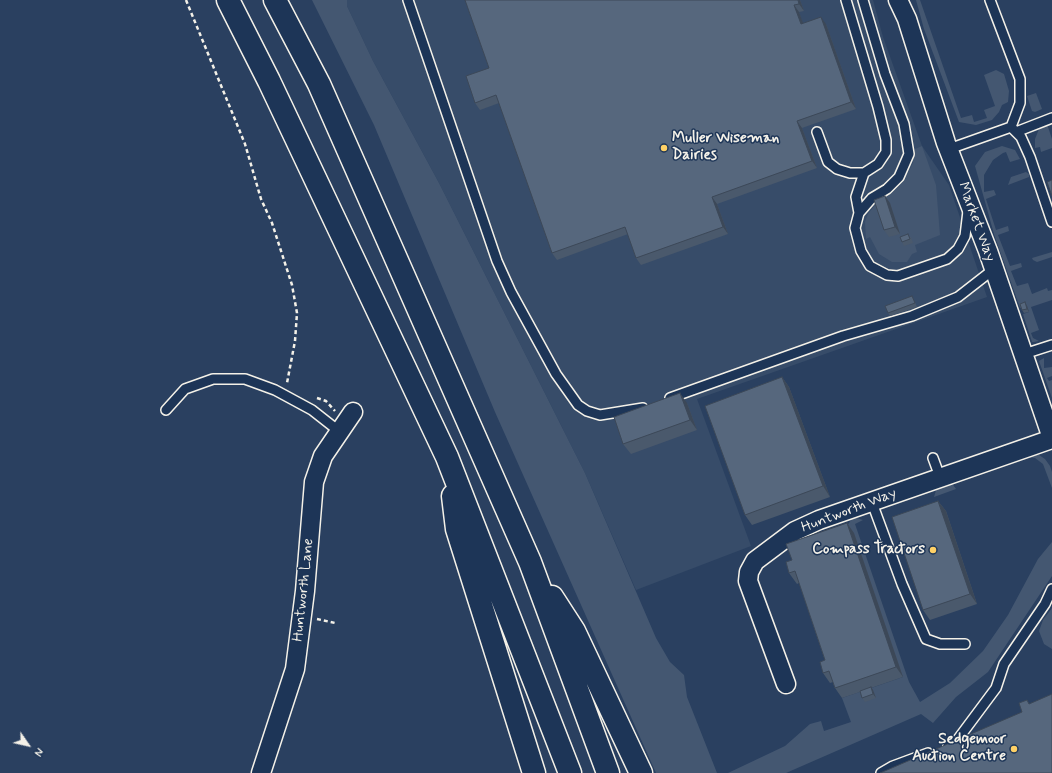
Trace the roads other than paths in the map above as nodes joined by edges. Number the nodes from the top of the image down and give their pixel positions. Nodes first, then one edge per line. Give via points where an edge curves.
1 (228, 0) edge
2 (275, 0) edge
3 (408, 0) edge
4 (846, 0) edge
5 (862, 0) edge
6 (990, 0) edge
7 (899, 2) edge
8 (1052, 118) edge
9 (1014, 130) junction
10 (817, 132) dead end
11 (949, 149) junction
12 (864, 173) junction
13 (970, 204) junction
14 (858, 213) junction
15 (1052, 222) edge
16 (994, 269) junction
17 (1052, 345) edge
18 (1024, 354) junction
19 (166, 410) dead end
20 (346, 423) joint
21 (1052, 439) edge
22 (447, 457) junction
23 (933, 458) dead end
24 (940, 478) junction
25 (871, 500) junction
26 (530, 562) junction
27 (1052, 589) edge
28 (1048, 602) edge
29 (965, 644) dead end
30 (786, 684) dead end
31 (261, 773) edge
32 (534, 773) edge
33 (570, 773) edge
34 (608, 773) edge
35 (641, 773) edge
36 (881, 773) edge

1 - 22 highway
2 - 26 highway via 319,84
3 - 16 lane via 497,261 556,374 578,405 600,415 626,412 656,403 843,336 912,316 958,297
4 - 12 lane via 886,140 886,152 878,164
5 - 14 lane via 904,124 909,154 899,177 887,189 872,198
6 - 9 lane via 1020,79 1020,103
7 - 11 street, Market Way via 907,19
8 - 9 lane
9 - 11 lane
9 - 15 lane via 1021,137 1030,157
10 - 12 lane via 828,162 837,169 850,173
11 - 13 street, Market Way
12 - 14 lane via 856,197
13 - 14 lane via 965,236 958,249 947,258 898,276 887,275 870,266 861,251 855,228
13 - 16 street, Market Way
16 - 18 street, Market Way
17 - 18 lane
18 - 21 street, Market Way
19 - 20 lane via 185,389 213,379 245,380 275,390 312,410
20 - 31 street, Huntworth Lane via 323,456 314,482 295,669
21 - 24 street, Huntworth Way
22 - 32 highway via 457,529
22 - 33 highway
23 - 24 lane
24 - 25 street, Huntworth Way
25 - 29 lane via 926,640 940,644
25 - 30 street, Huntworth Way via 795,531 762,554 749,572 748,581
26 - 34 highway
26 - 35 highway via 574,631
27 - 28 lane
28 - 36 lane via 1004,664 996,688 955,743

